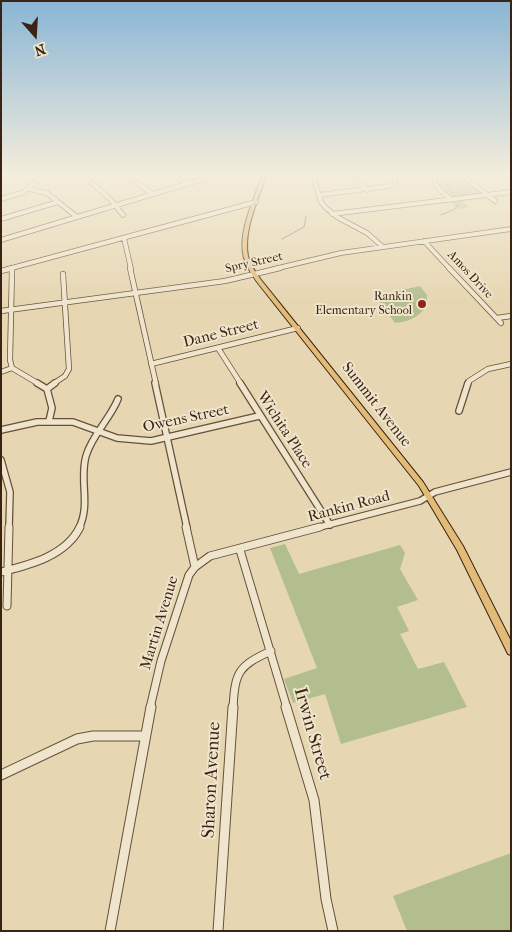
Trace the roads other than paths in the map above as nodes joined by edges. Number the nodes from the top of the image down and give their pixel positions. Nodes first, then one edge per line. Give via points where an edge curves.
1 (69, 219) edge
2 (190, 219) edge
3 (251, 219) edge
4 (342, 219) edge
5 (511, 228) edge
6 (124, 238) junction
7 (1, 240) edge
8 (424, 241) junction
9 (383, 247) junction
10 (12, 269) junction
11 (1, 271) edge
12 (63, 274) dead end
13 (254, 274) junction
14 (135, 293) junction
15 (65, 302) junction
16 (12, 310) junction
17 (1, 311) edge
18 (511, 316) edge
19 (298, 328) junction
20 (218, 348) junction
21 (151, 364) junction
22 (511, 364) edge
23 (12, 368) junction
24 (1, 372) edge
25 (47, 389) junction
26 (118, 399) dead end
27 (459, 411) dead end
28 (259, 416) junction
29 (48, 421) junction
30 (1, 430) edge
31 (100, 431) junction
32 (166, 438) junction
33 (1, 460) edge
34 (511, 472) edge
35 (428, 496) junction
36 (330, 525) junction
37 (240, 550) junction
38 (195, 567) junction
39 (4, 571) edge
40 (6, 606) dead end
41 (270, 651) junction
42 (511, 651) edge
43 (144, 736) junction
44 (1, 775) edge
45 (110, 931) edge
46 (218, 931) edge
47 (333, 931) edge

1 - 7 street
2 - 6 street
3 - 13 main road, Summit Avenue via 244,248
4 - 9 street via 367,233
5 - 8 street, Spry Street
6 - 10 street
6 - 14 street, Martin Avenue
8 - 9 street, Spry Street
8 - 18 street, Amos Drive via 499,320
9 - 13 street, Spry Street
10 - 11 street
10 - 16 street
12 - 15 street
13 - 14 street, Spry Street
13 - 19 main road, Summit Avenue
14 - 15 street, Spry Street
14 - 21 street, Martin Avenue
15 - 16 street, Spry Street
15 - 25 street via 69,369
16 - 17 street, Spry Street
16 - 23 street
19 - 20 street, Dane Street
19 - 35 main road, Summit Avenue
20 - 21 street, Dane Street
20 - 28 street, Wichita Place
21 - 32 street, Martin Avenue
22 - 27 street via 488,370 469,381
23 - 24 street
23 - 25 street
25 - 29 street via 52,408
26 - 31 street
28 - 32 street, Owens Street
28 - 36 street, Wichita Place
29 - 30 street, Owens Street
29 - 31 street, Owens Street via 73,422
31 - 32 street, Owens Street via 128,440
31 - 39 street via 91,443 84,465 86,507 80,531 60,550 39,561
32 - 38 street, Martin Avenue
33 - 39 street via 10,492
34 - 35 street, Rankin Road
35 - 36 street, Rankin Road via 420,501
35 - 42 main road, Summit Avenue via 460,548
36 - 37 street, Rankin Road
37 - 38 street, Rankin Road via 210,556
37 - 41 street, Irwin Street
38 - 43 street, Martin Avenue via 183,588 161,661
39 - 40 street
41 - 46 street, Sharon Avenue via 247,662 234,682
41 - 47 street, Irwin Street via 314,800 326,907
43 - 44 street via 77,739
43 - 45 street, Martin Avenue

